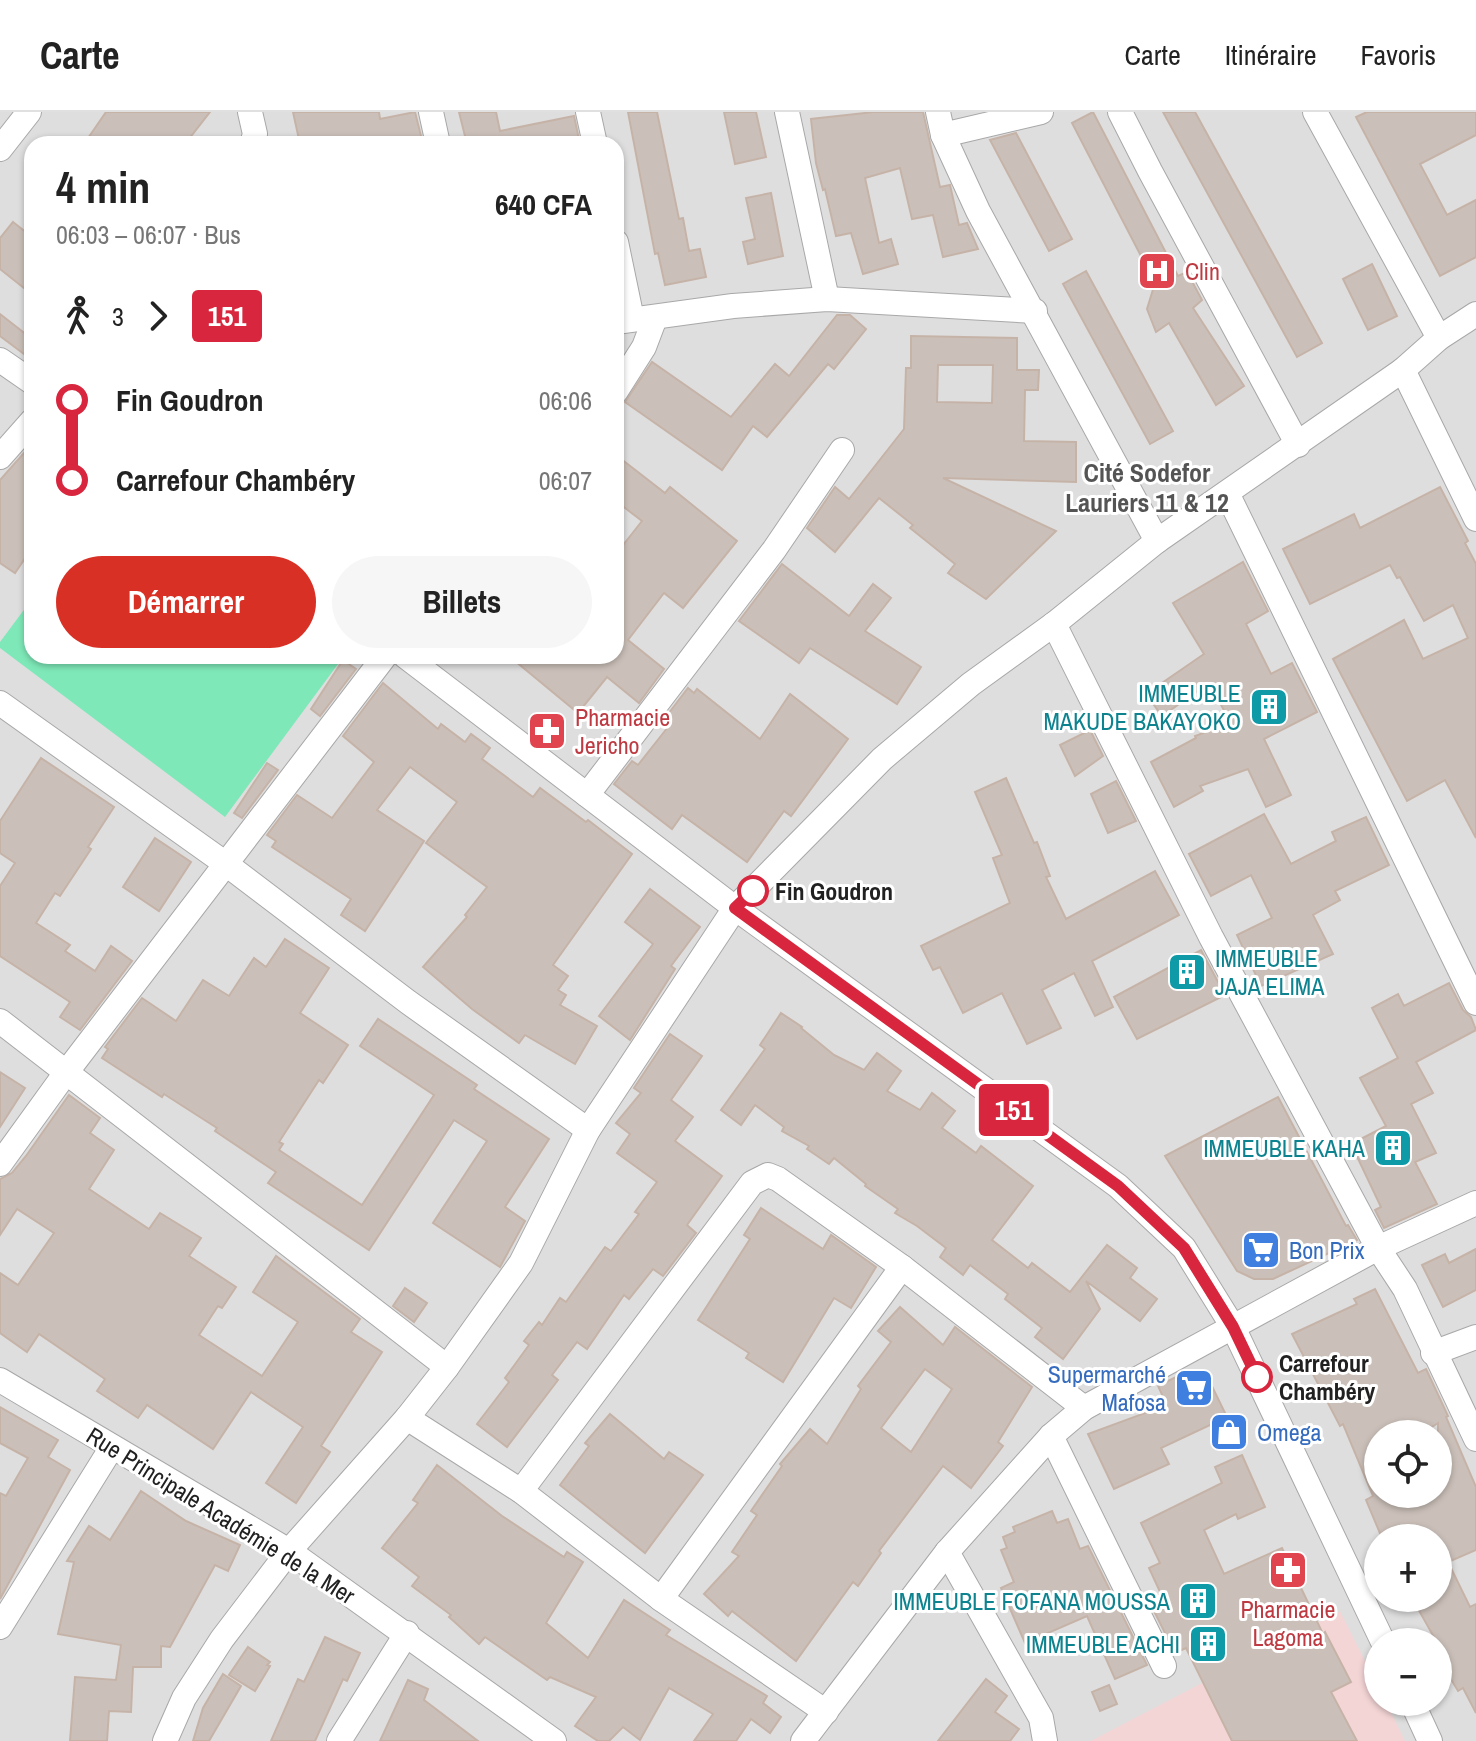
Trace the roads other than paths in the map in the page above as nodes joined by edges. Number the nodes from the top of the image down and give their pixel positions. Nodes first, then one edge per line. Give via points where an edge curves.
1 (29, 112) edge
2 (250, 112) edge
3 (431, 112) edge
4 (588, 112) edge
5 (787, 112) edge
6 (1041, 112) edge
7 (1120, 112) edge
8 (1315, 112) edge
9 (940, 124) edge
10 (254, 136) edge
11 (436, 136) edge
12 (593, 136) edge
13 (0, 149) edge
14 (624, 275) edge
15 (827, 299) junction
16 (1035, 311) junction
17 (1476, 314) edge
18 (635, 320) edge
19 (1439, 338) junction
20 (0, 360) edge
21 (1403, 370) junction
22 (24, 376) edge
23 (624, 378) edge
24 (24, 430) edge
25 (1298, 445) junction
26 (842, 450) dead end
27 (0, 457) edge
28 (1227, 493) junction
29 (1476, 519) edge
30 (1157, 541) junction
31 (1054, 624) junction
32 (379, 664) edge
33 (435, 665) edge
34 (0, 703) edge
35 (587, 795) junction
36 (226, 864) junction
37 (735, 908) junction
38 (1476, 1003) edge
39 (0, 1021) edge
40 (65, 1074) junction
41 (588, 1130) junction
42 (0, 1164) edge
43 (1476, 1203) edge
44 (1378, 1248) junction
45 (902, 1267) junction
46 (1233, 1327) junction
47 (1476, 1337) edge
48 (1433, 1353) junction
49 (447, 1367) junction
50 (0, 1380) edge
51 (1084, 1408) junction
52 (407, 1418) junction
53 (1051, 1436) junction
54 (1476, 1439) edge
55 (112, 1447) junction
56 (521, 1491) junction
57 (289, 1551) junction
58 (947, 1552) junction
59 (661, 1599) junction
60 (0, 1627) edge
61 (1376, 1628) edge
62 (407, 1633) junction
63 (1164, 1666) dead end
64 (826, 1712) junction
65 (1418, 1716) edge
66 (165, 1741) edge
67 (339, 1741) edge
68 (554, 1741) edge
69 (803, 1741) edge
70 (1045, 1741) edge
71 (1430, 1741) edge

1 - 13 street
2 - 10 street
3 - 11 street
4 - 12 street
5 - 15 street
6 - 9 street
7 - 25 street
8 - 19 street
9 - 16 street via 978,211
14 - 18 street
15 - 16 street
15 - 18 street
16 - 30 street
17 - 19 street
18 - 23 street via 644,347
19 - 21 street
20 - 22 street
21 - 25 street
21 - 29 street
24 - 27 street
25 - 28 street
26 - 35 street via 774,550
28 - 30 street
28 - 38 street
30 - 31 street
31 - 37 street via 971,684 882,759
31 - 44 street via 1211,937
32 - 36 street
33 - 35 street
34 - 36 street
35 - 37 street
36 - 40 street
36 - 41 street
37 - 41 street
37 - 46 street via 1118,1186 1184,1248
39 - 40 street
40 - 42 street
40 - 49 street
41 - 49 street via 521,1263
43 - 44 street
44 - 46 street
44 - 48 street via 1405,1289
45 - 51 street
45 - 56 street via 778,1179 768,1175 752,1183
45 - 59 street
46 - 51 street
46 - 61 street
47 - 48 street
48 - 54 street
49 - 52 street
50 - 55 street, Rue Principale Académie de la Mer
51 - 53 street
52 - 56 street
52 - 57 street
53 - 58 street
53 - 63 street
55 - 57 street, Rue Principale Académie de la Mer
55 - 60 street
56 - 59 street
57 - 62 street, Rue Principale Académie de la Mer
57 - 66 street via 222,1639 184,1698
58 - 64 street
58 - 70 street via 1041,1718
59 - 64 street
62 - 67 street
62 - 68 street, Rue Principale Académie de la Mer
64 - 69 street
65 - 71 street

